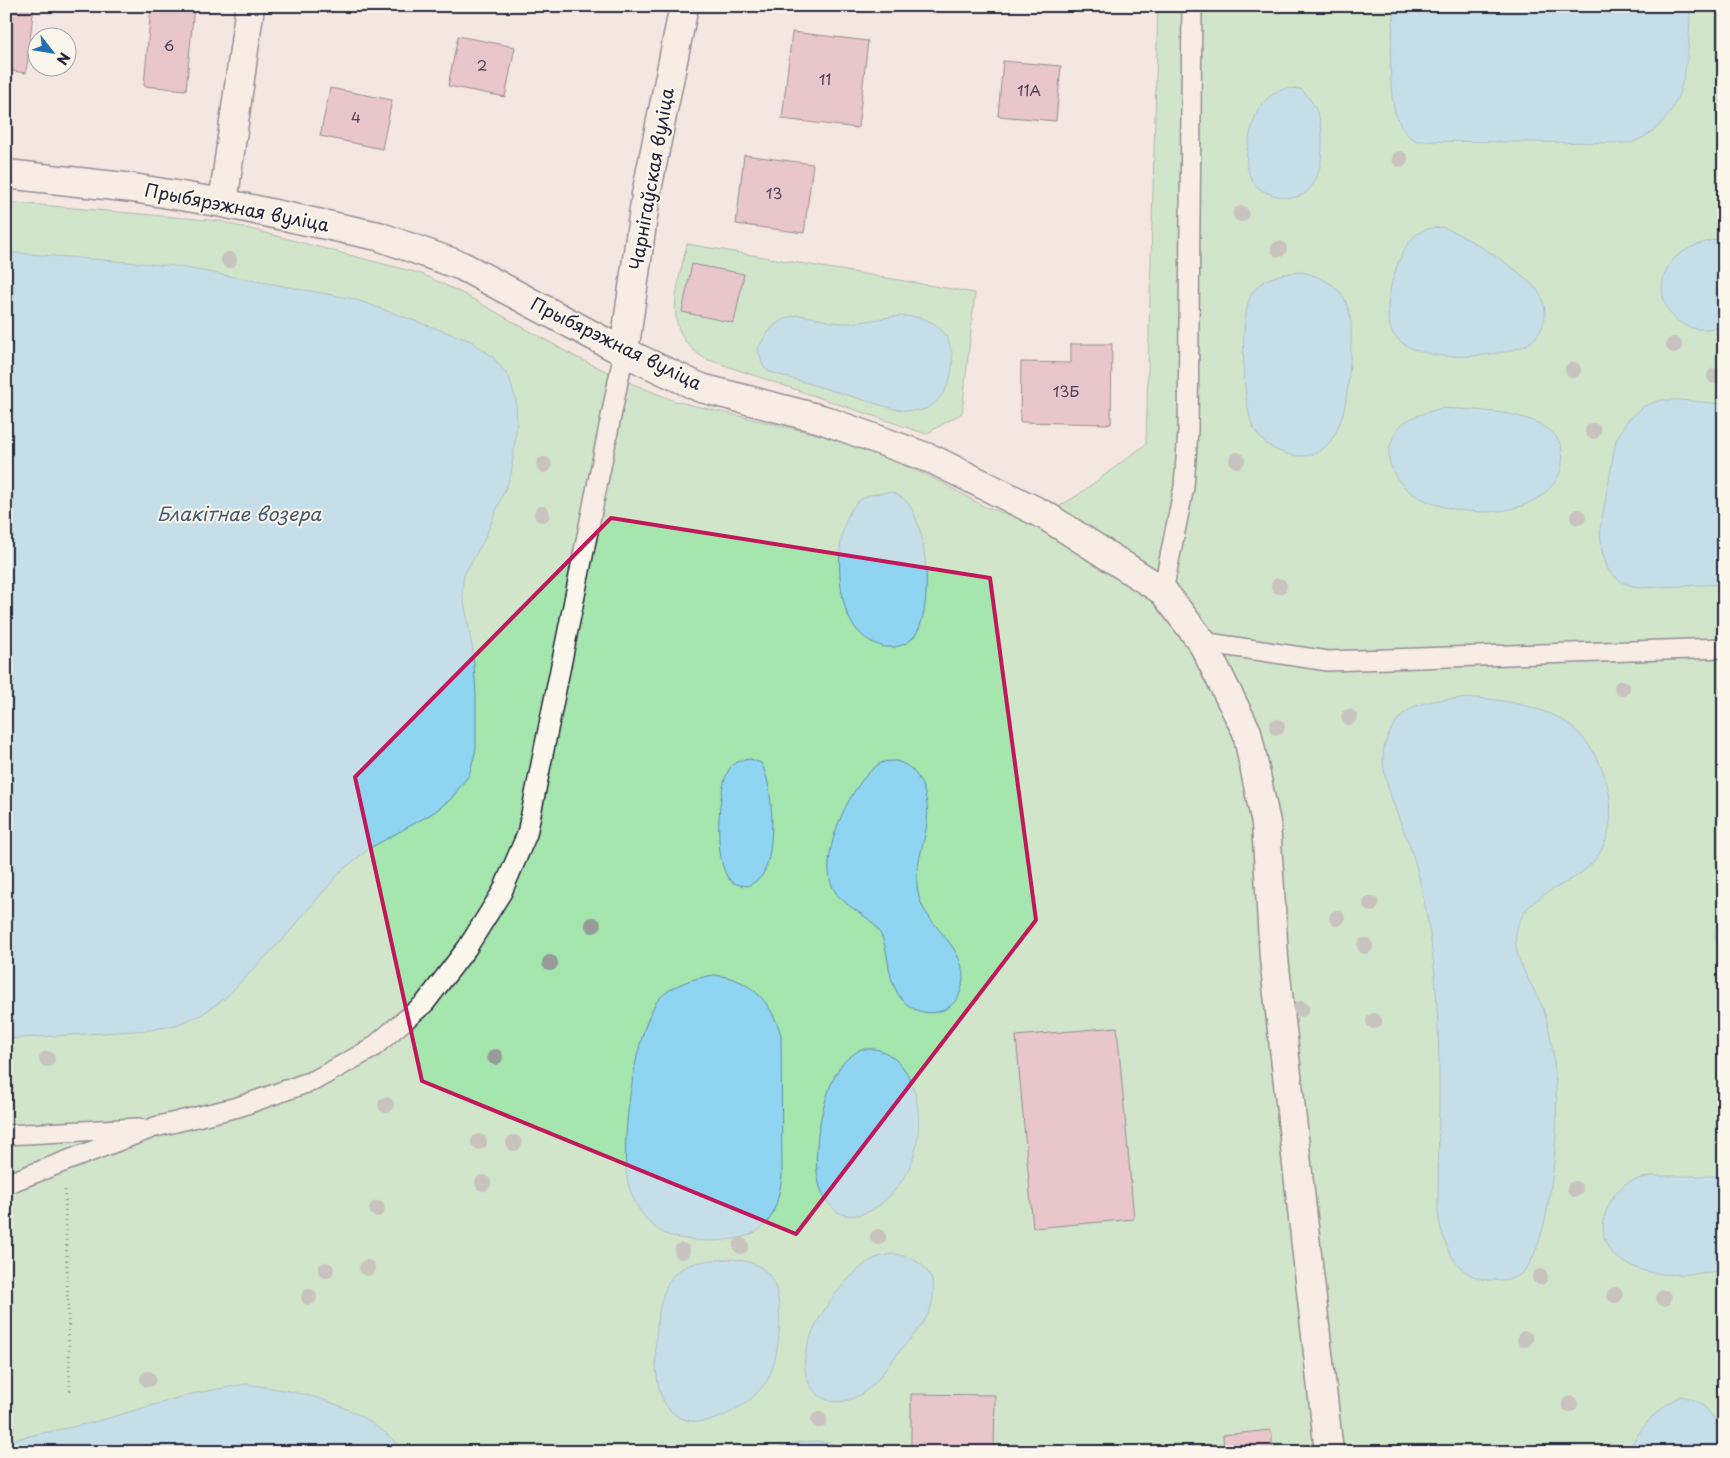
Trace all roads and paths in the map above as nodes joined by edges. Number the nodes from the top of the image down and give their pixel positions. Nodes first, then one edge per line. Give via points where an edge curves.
1 (250, 6) edge
2 (684, 6) edge
3 (1192, 6) edge
4 (6, 174) edge
5 (223, 203) junction
6 (624, 352) junction
7 (1162, 591) junction
8 (1202, 642) junction
9 (1724, 648) edge
10 (155, 1127) junction
11 (6, 1135) edge
12 (64, 1162) junction
13 (6, 1184) edge
14 (70, 1392) dead end
15 (1329, 1452) edge

1 - 5 street
2 - 6 street, Чарнігаўская вуліца via 646,195
3 - 7 lane via 1188,431 1184,487
4 - 5 street, Прыбярэжная вуліца via 133,188
5 - 6 street, Прыбярэжная вуліца via 378,236 462,266
6 - 7 street, Прыбярэжная вуліца via 701,388 820,419 934,460 1046,516
6 - 10 lane via 527,834 502,892 467,948 425,1002 371,1049 315,1080 238,1107
7 - 8 street, Прыбярэжная вуліца
8 - 9 lane via 1328,661
8 - 15 street, Прыбярэжная вуліца via 1247,732 1266,823 1274,958
10 - 11 lane
10 - 12 lane
12 - 13 lane
12 - 14 path

